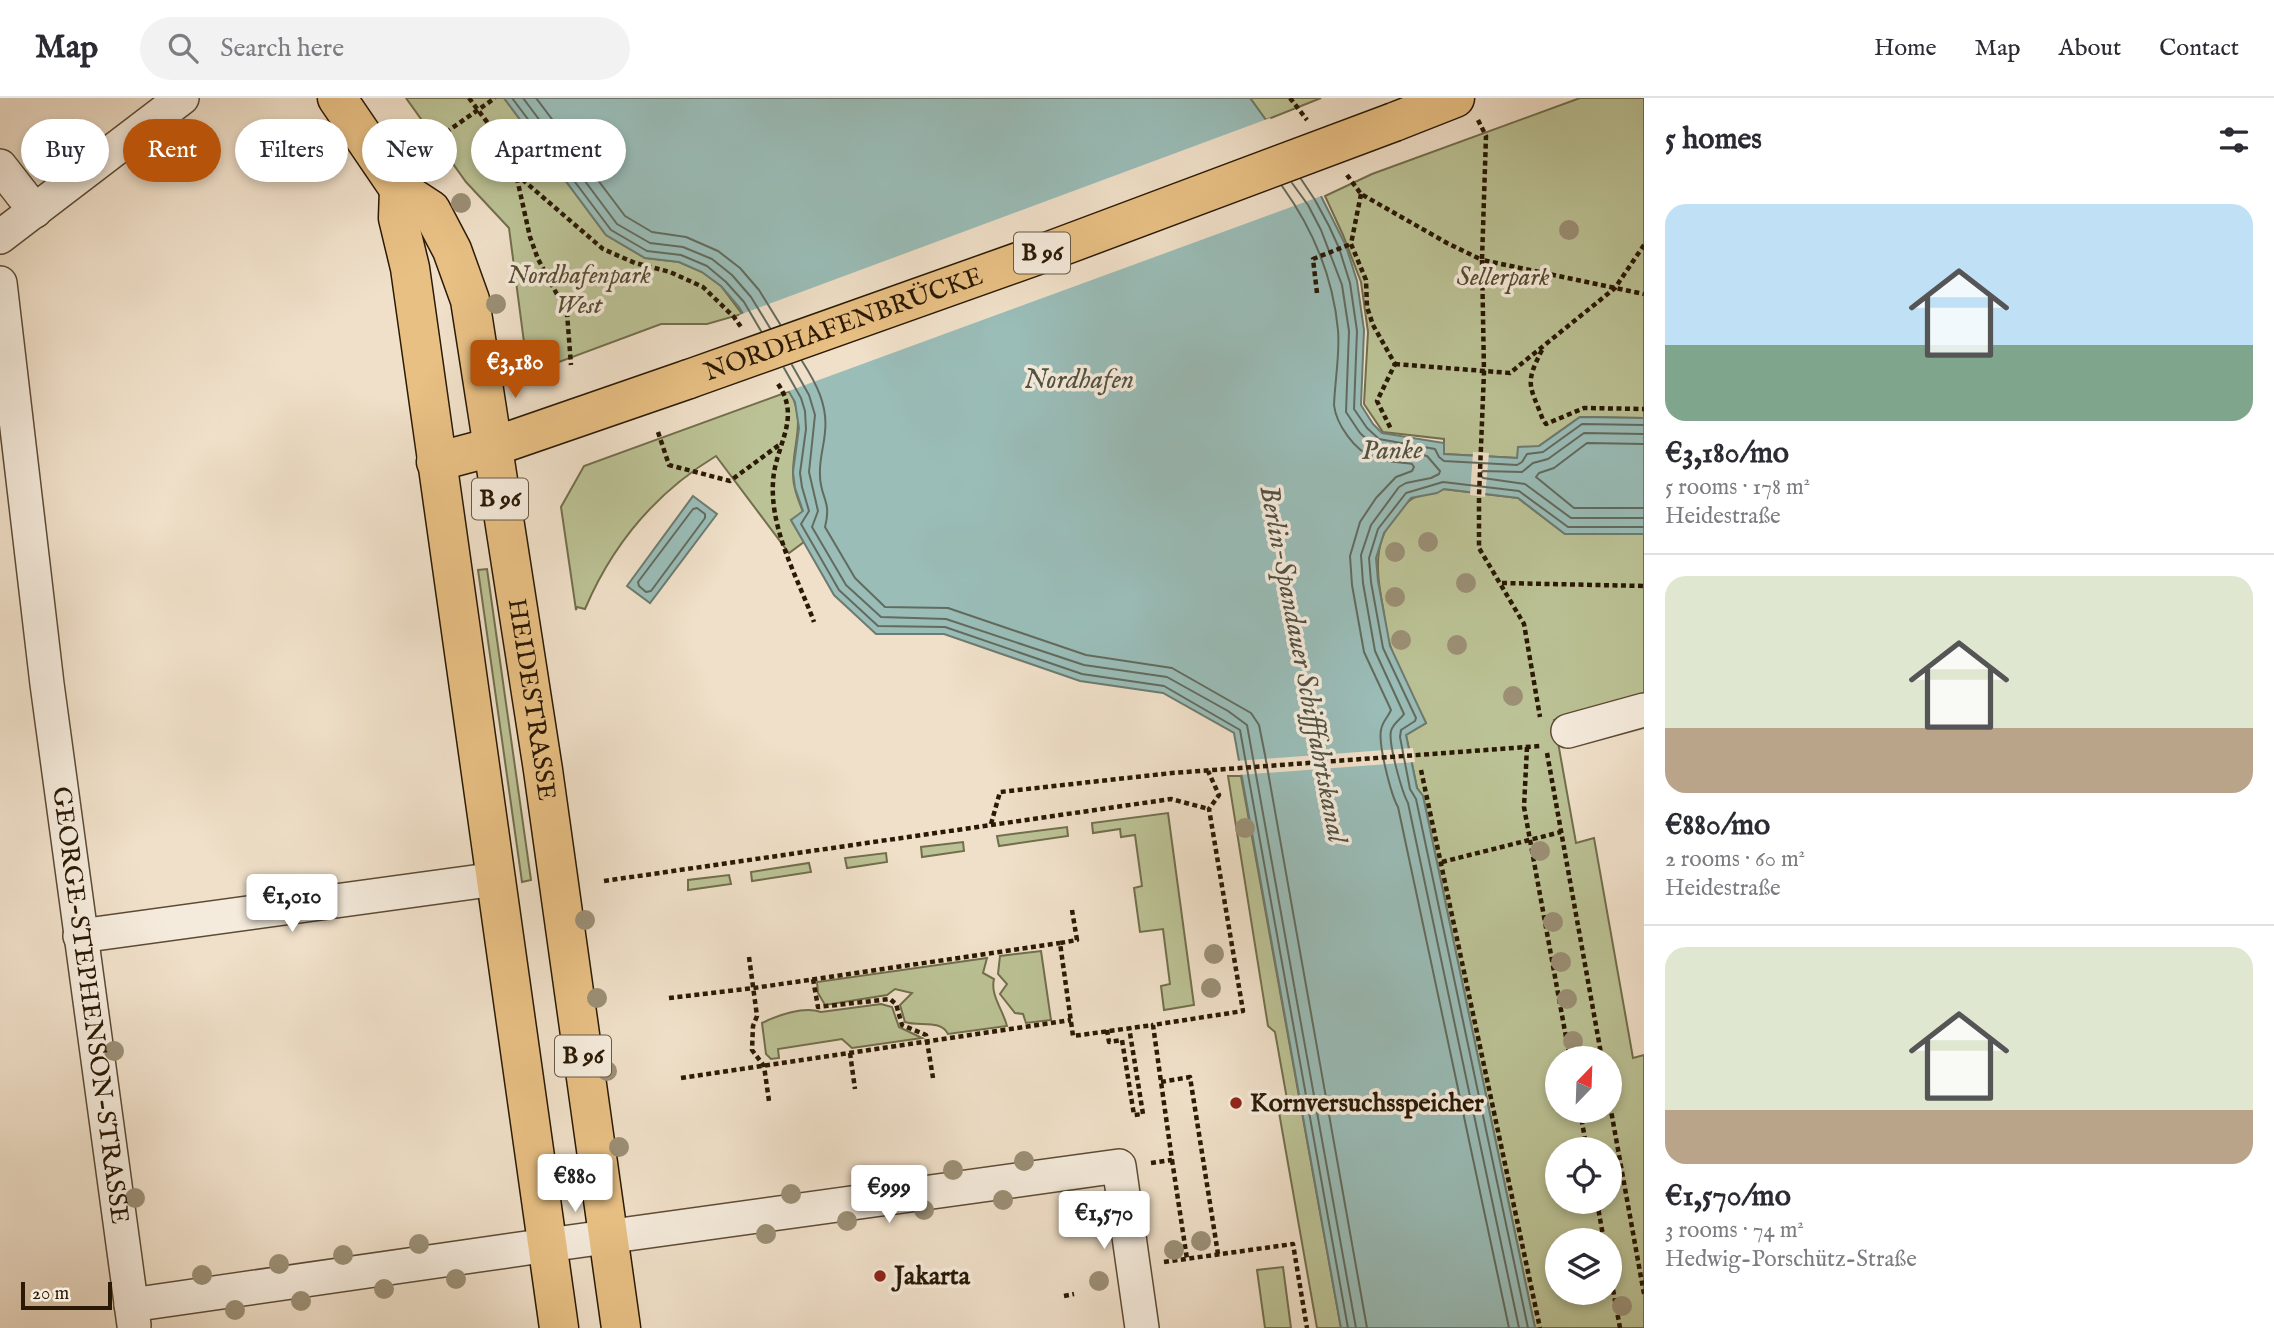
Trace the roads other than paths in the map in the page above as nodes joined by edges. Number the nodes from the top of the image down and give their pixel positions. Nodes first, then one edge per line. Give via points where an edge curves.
1 (182, 98) edge
2 (337, 98) edge
3 (1455, 98) edge
4 (0, 166) edge
5 (399, 189) junction
6 (35, 211) junction
7 (0, 237) edge
8 (0, 283) edge
9 (492, 447) junction
10 (436, 462) junction
11 (1644, 710) edge
12 (1554, 724) road end
13 (496, 879) junction
14 (80, 936) junction
15 (609, 1237) junction
16 (548, 1245) junction
17 (133, 1317) edge
18 (559, 1328) edge
19 (621, 1328) edge
20 (1142, 1328) edge

1 - 6 street
2 - 5 main road, HEIDESTRASSE
3 - 9 main road, NORDHAFENBRÜCKE / B 96, bridge via 1065,245
4 - 6 street
5 - 9 main road, HEIDESTRASSE via 431,210 452,250 470,300
5 - 10 main road via 398,218 410,268
6 - 7 street
8 - 14 street, GEORGE-STEPHENSON-STRASSE
9 - 10 main road, B 96
9 - 15 main road, HEIDESTRASSE / B 96
10 - 13 main road, B 96
11 - 12 street
13 - 14 street
13 - 16 main road, B 96
14 - 17 street, GEORGE-STEPHENSON-STRASSE
15 - 16 street
15 - 19 main road, HEIDESTRASSE / B 96
15 - 20 street via 1119,1166
16 - 17 street
16 - 18 main road, B 96

